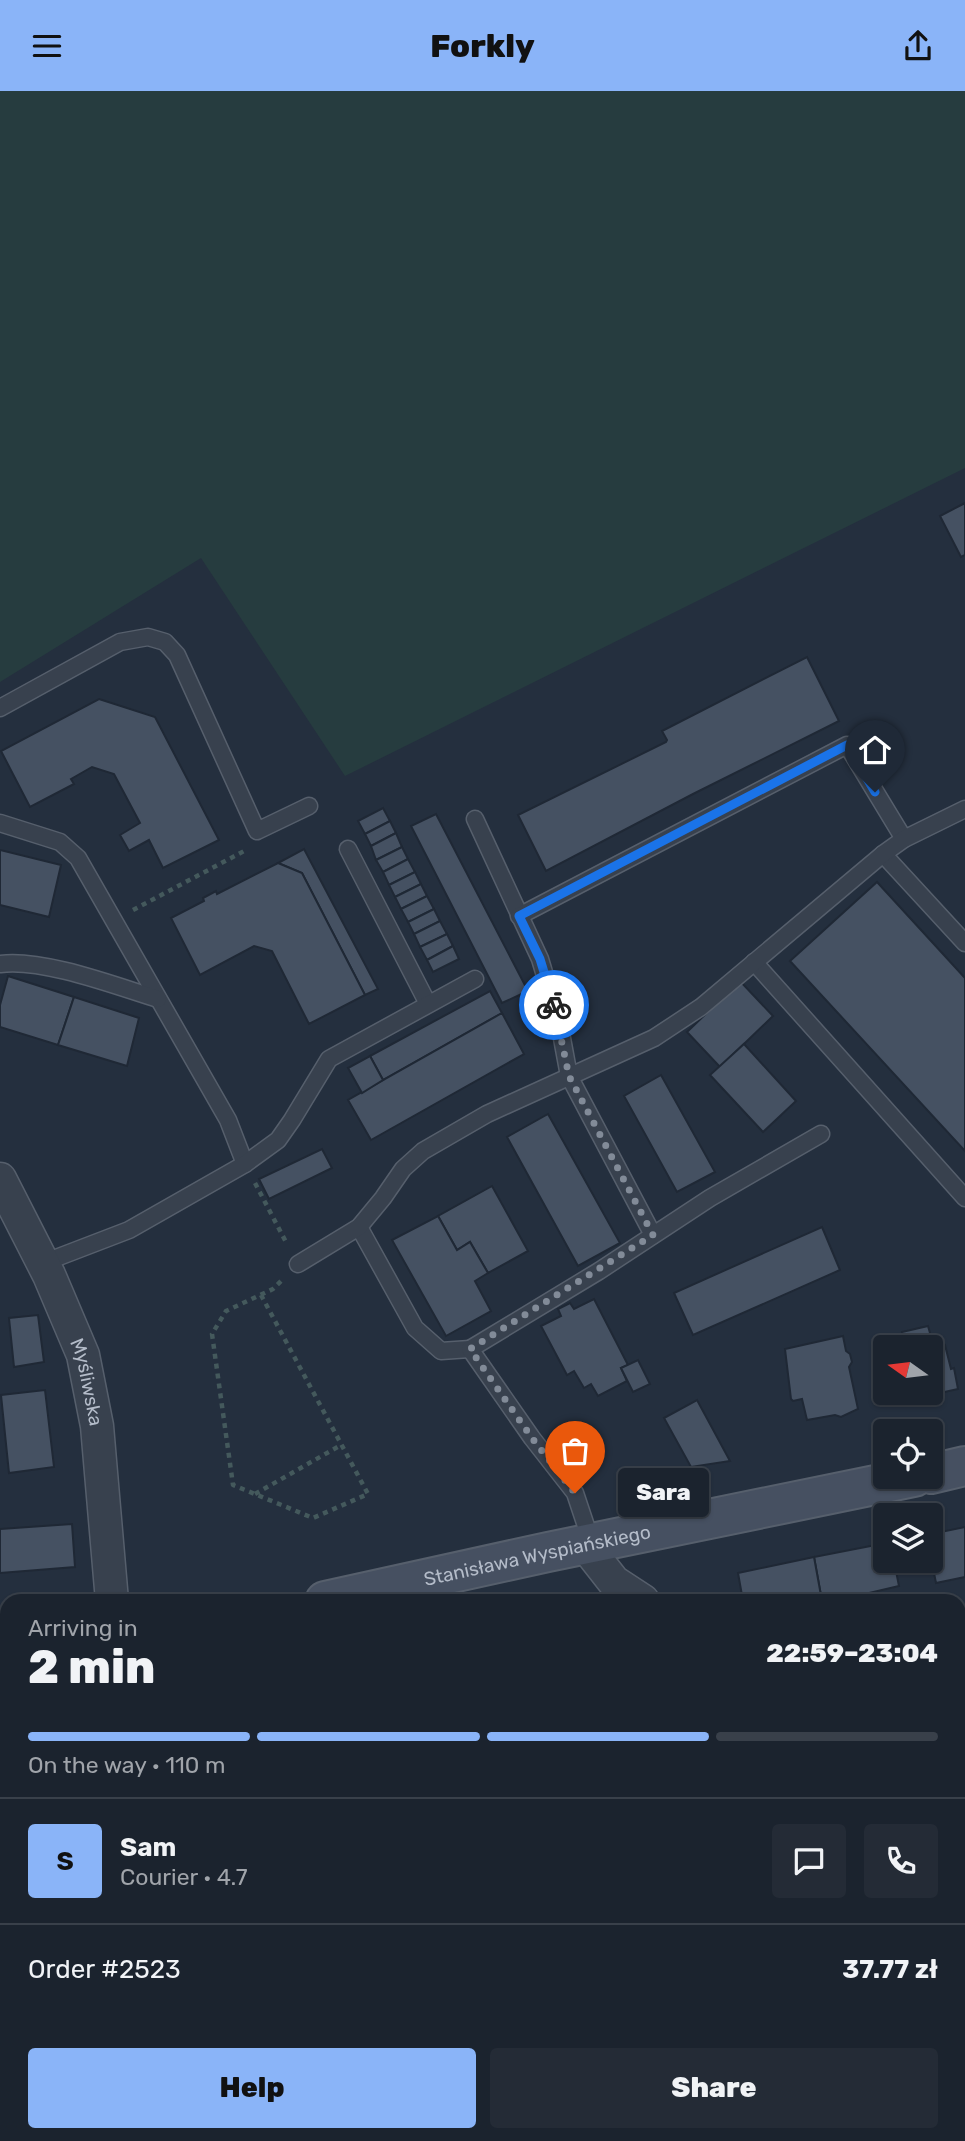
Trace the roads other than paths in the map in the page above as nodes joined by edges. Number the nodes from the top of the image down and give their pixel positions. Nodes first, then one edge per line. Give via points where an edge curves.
1 (0, 708) edge
2 (309, 806) dead end
3 (965, 809) edge
4 (475, 820) dead end
5 (0, 823) edge
6 (904, 839) junction
7 (348, 849) dead end
8 (883, 854) junction
9 (519, 916) junction
10 (965, 943) edge
11 (754, 962) junction
12 (0, 964) edge
13 (475, 979) dead end
14 (158, 999) junction
15 (428, 1004) junction
16 (569, 1076) junction
17 (821, 1134) dead end
18 (245, 1164) junction
19 (0, 1179) edge
20 (965, 1198) edge
21 (359, 1227) junction
22 (653, 1235) junction
23 (43, 1263) junction
24 (298, 1263) road end
25 (470, 1349) junction
26 (965, 1467) edge
27 (943, 1471) edge
28 (873, 1486) edge
29 (589, 1545) junction
30 (111, 1594) edge
31 (358, 1594) edge
32 (632, 1594) edge

1 - 2 lane via 120,642 148,637 165,642 177,655 257,831
3 - 6 lane
4 - 9 lane
5 - 14 lane via 60,842 78,858
6 - 8 lane
6 - 9 lane via 847,745
7 - 15 lane
8 - 10 lane
8 - 11 lane
9 - 16 lane via 540,959
11 - 16 lane via 701,1007 654,1038
11 - 20 lane
12 - 14 lane via 49,968
13 - 15 lane
14 - 18 lane via 228,1119
15 - 18 lane via 328,1059 278,1140
16 - 21 lane via 487,1114 423,1151 403,1168
16 - 22 lane
17 - 22 lane
18 - 23 lane via 129,1230
19 - 23 street, Myśliwska
21 - 24 lane
21 - 25 lane via 415,1328 441,1351
22 - 25 lane
23 - 30 street, Myśliwska via 83,1355 97,1426
25 - 29 lane via 575,1493
26 - 27 main road
28 - 29 main road, Stanisława Wyspiańskiego
29 - 31 main road, Stanisława Wyspiańskiego
29 - 32 street via 614,1582

